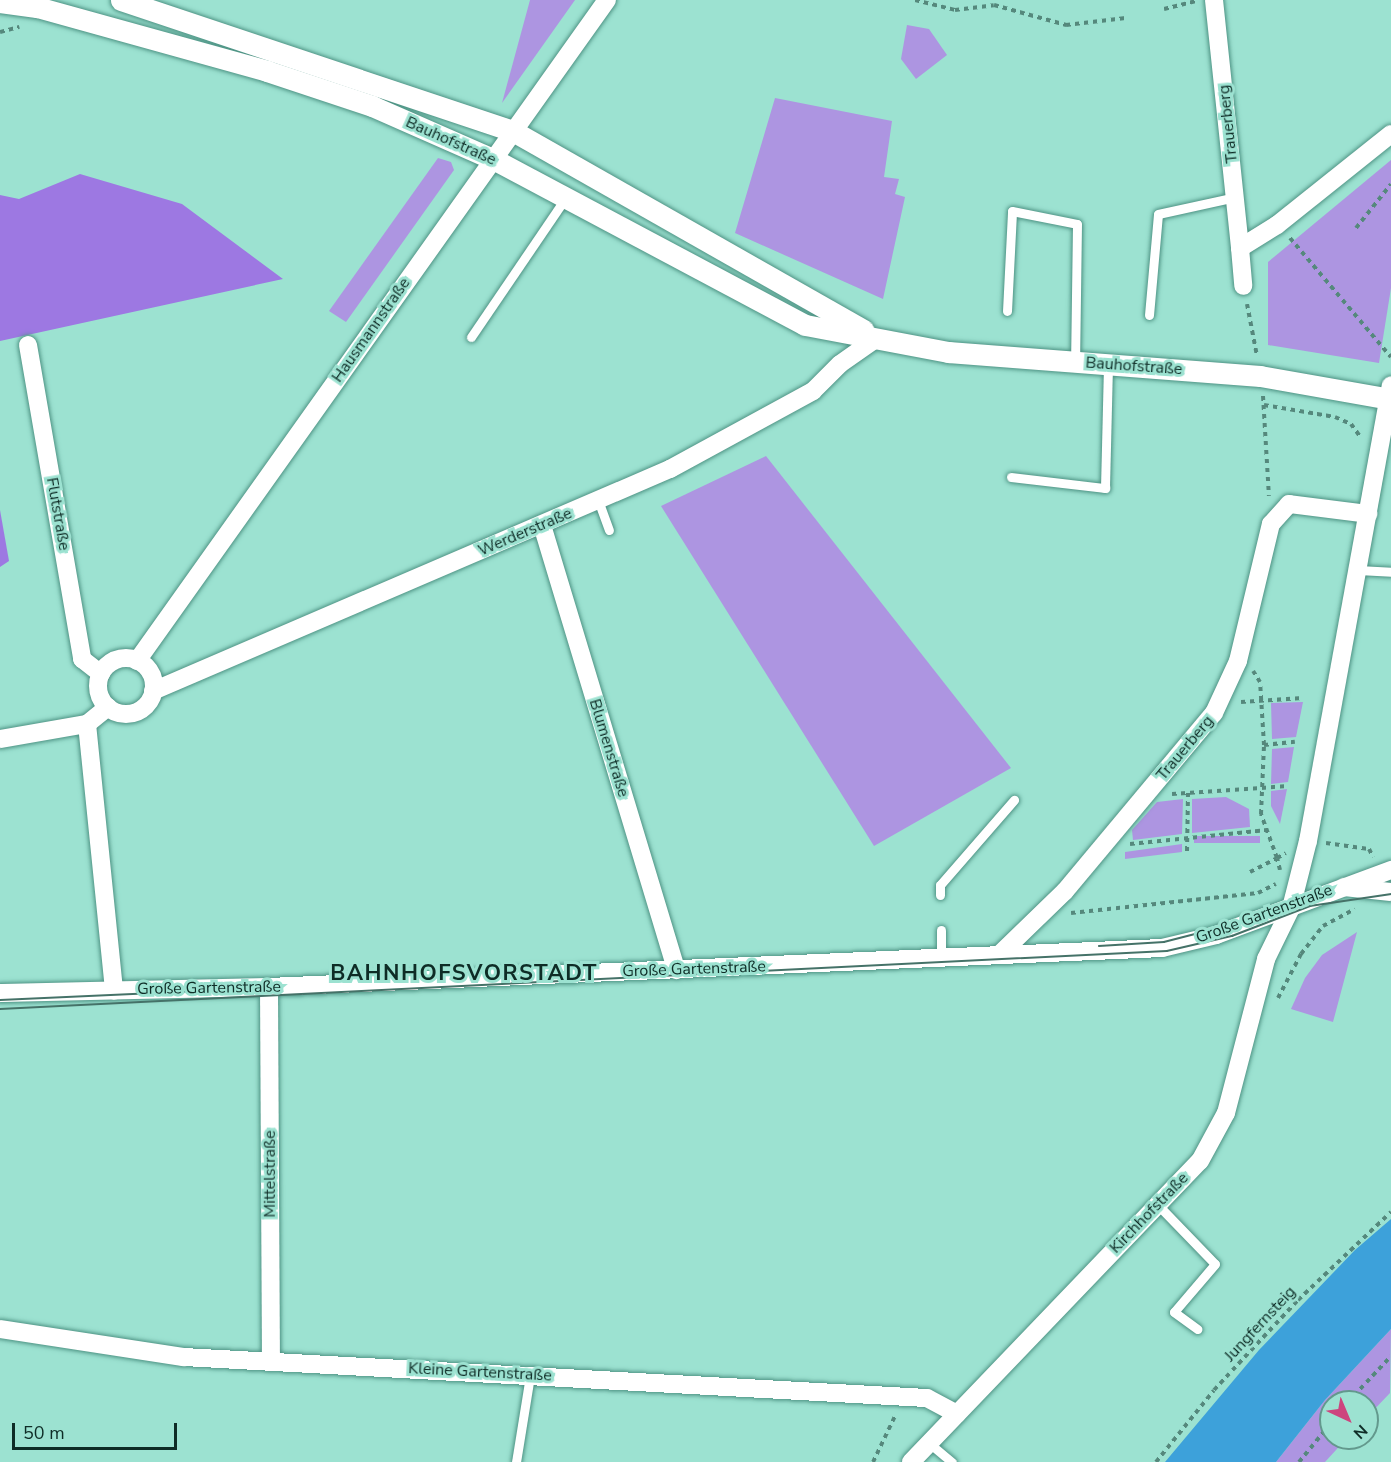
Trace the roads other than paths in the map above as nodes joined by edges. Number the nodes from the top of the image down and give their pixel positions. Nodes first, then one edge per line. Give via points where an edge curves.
1 (120, 0) edge
2 (607, 0) edge
3 (1214, 0) edge
4 (0, 2) edge
5 (513, 131) junction
6 (1391, 134) edge
7 (493, 159) junction
8 (566, 197) junction
9 (1236, 197) junction
10 (1240, 248) junction
11 (1243, 286) road end
12 (1007, 311) dead end
13 (1149, 315) dead end
14 (471, 338) dead end
15 (877, 338) junction
16 (28, 345) dead end
17 (1075, 362) junction
18 (1108, 365) junction
19 (1390, 394) edge
20 (1011, 477) dead end
21 (598, 500) junction
22 (1368, 514) junction
23 (542, 525) junction
24 (609, 530) dead end
25 (1358, 570) junction
26 (1391, 572) edge
27 (136, 661) junction
28 (101, 674) junction
29 (153, 691) junction
30 (108, 707) junction
31 (87, 724) junction
32 (0, 739) edge
33 (1014, 800) dead end
34 (1385, 871) edge
35 (1342, 886) junction
36 (1391, 892) edge
37 (940, 895) dead end
38 (1291, 908) junction
39 (941, 930) dead end
40 (999, 955) junction
41 (940, 958) junction
42 (676, 970) junction
43 (269, 987) junction
44 (114, 991) junction
45 (0, 993) edge
46 (1157, 1204) junction
47 (0, 1329) edge
48 (1197, 1329) dead end
49 (271, 1360) junction
50 (530, 1375) junction
51 (957, 1414) junction
52 (928, 1443) junction
53 (516, 1462) edge
54 (911, 1462) edge
55 (952, 1462) edge

1 - 5 street, Bauhofstraße
2 - 5 street, Hausmannstraße
3 - 9 street, Trauerberg
4 - 7 street, Bauhofstraße via 37,7 267,71 372,106
5 - 7 street, Hausmannstraße
5 - 15 street, Bauhofstraße
6 - 10 street via 1277,225
7 - 8 street, Bauhofstraße
7 - 27 street, Hausmannstraße
8 - 14 lane
8 - 15 street, Bauhofstraße via 805,325
9 - 10 street, Trauerberg
9 - 13 lane via 1158,214
10 - 11 street, Trauerberg
12 - 17 lane via 1012,211 1077,225
15 - 17 street, Bauhofstraße via 948,352
15 - 21 street, Werderstraße via 840,364 813,391 670,469
16 - 28 street, Flutstraße via 82,659
17 - 18 street, Bauhofstraße
18 - 19 street, Bauhofstraße via 1260,376
18 - 20 lane via 1105,488
19 - 22 street
21 - 23 street, Werderstraße
21 - 24 lane
22 - 25 street
22 - 40 street, Trauerberg via 1288,499 1271,524 1238,661 1214,713 1065,891
23 - 29 street, Werderstraße
23 - 42 street, Blumenstraße
25 - 26 lane
25 - 38 street via 1308,841
27 - 28 street via 112,662
27 - 29 street via 150,673
28 - 30 street via 99,693
29 - 30 street, Werderstraße via 146,706 131,714
30 - 31 street
31 - 32 street
31 - 44 street
33 - 37 lane via 940,885
34 - 35 street, Große Gartenstraße
35 - 36 street, Große Gartenstraße
35 - 38 street, Große Gartenstraße
38 - 40 street, Große Gartenstraße via 1216,935 1162,948
38 - 46 street, Kirchhofstraße via 1266,959 1226,1113 1200,1161
39 - 41 lane
40 - 41 street, Große Gartenstraße
41 - 42 street, Große Gartenstraße
42 - 43 street, Große Gartenstraße
43 - 44 street, Große Gartenstraße
43 - 49 street, Mittelstraße
44 - 45 street, Große Gartenstraße
46 - 48 lane via 1215,1264 1174,1312
46 - 51 street, Kirchhofstraße
47 - 49 street, Kleine Gartenstraße via 184,1357
49 - 50 street, Kleine Gartenstraße
50 - 51 street, Kleine Gartenstraße via 927,1398
50 - 53 lane
51 - 52 street, Kirchhofstraße
52 - 54 street, Kirchhofstraße
52 - 55 lane

